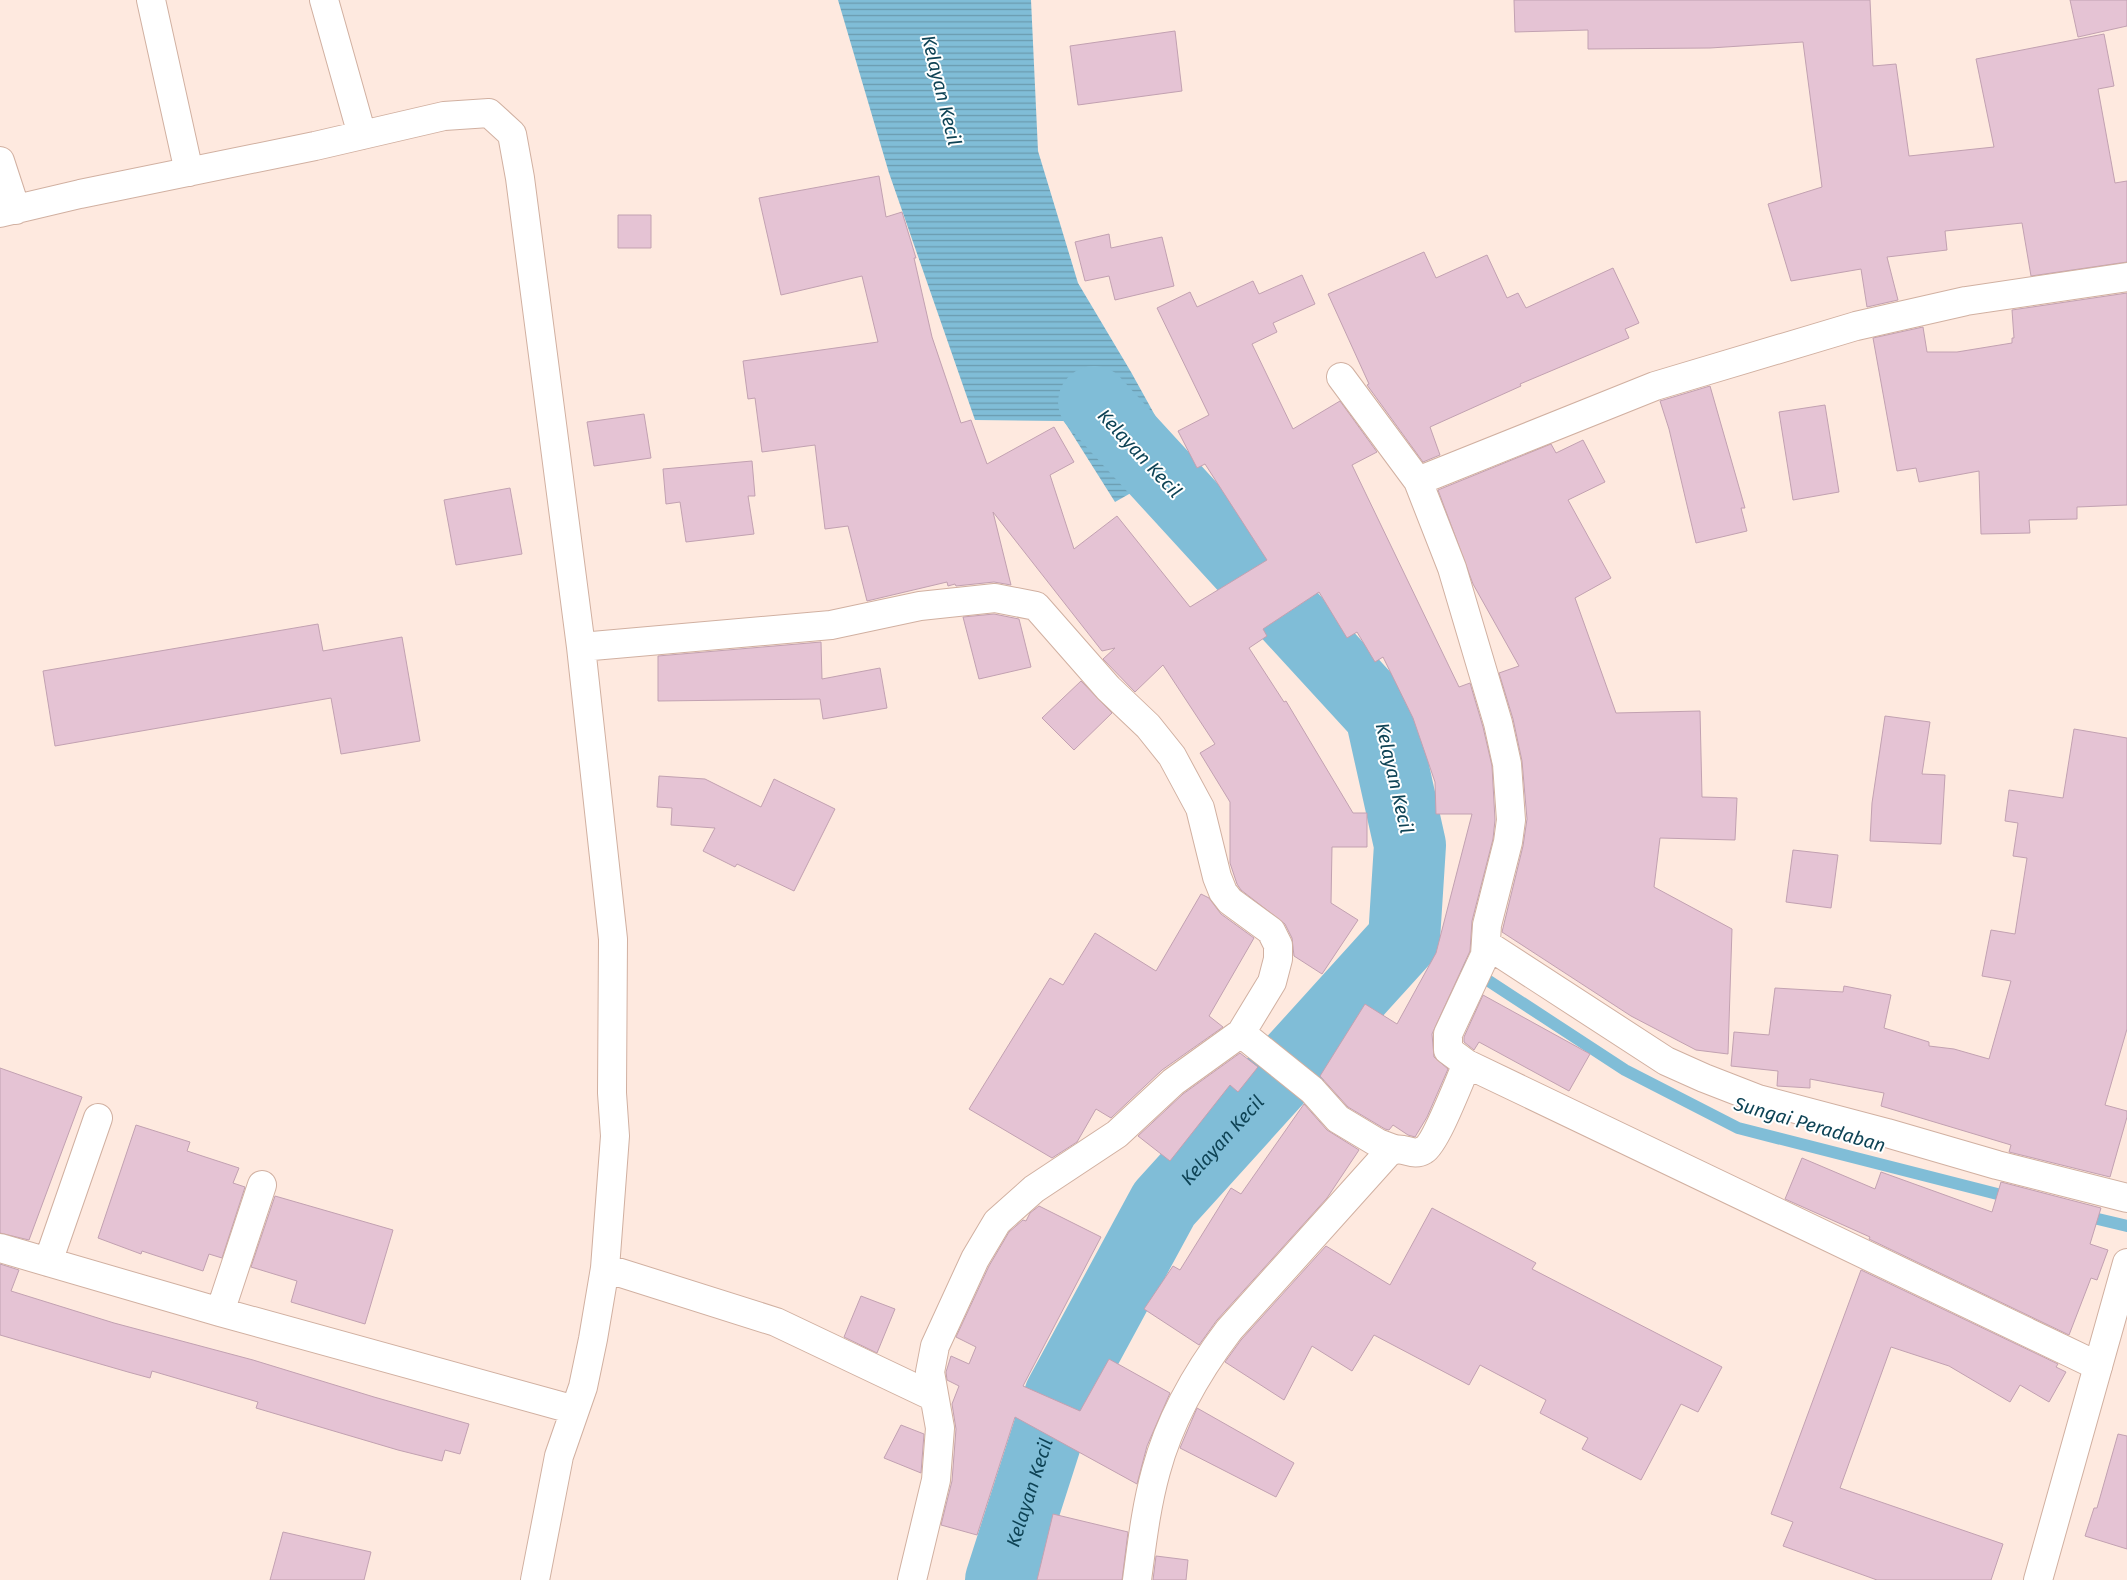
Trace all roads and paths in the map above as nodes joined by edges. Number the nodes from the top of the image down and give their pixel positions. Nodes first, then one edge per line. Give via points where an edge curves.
1 (151, 0) edge
2 (324, 0) edge
3 (362, 135) junction
4 (0, 161) edge
5 (189, 172) junction
6 (8, 211) edge
7 (2127, 277) edge
8 (1340, 377) dead end
9 (1418, 481) junction
10 (581, 647) junction
11 (1486, 950) junction
12 (1241, 1033) junction
13 (1466, 1064) junction
14 (98, 1118) dead end
15 (1394, 1149) junction
16 (262, 1185) dead end
17 (2127, 1198) edge
18 (0, 1248) edge
19 (48, 1262) junction
20 (2127, 1263) edge
21 (605, 1268) junction
22 (220, 1312) junction
23 (2098, 1366) junction
24 (934, 1397) junction
25 (575, 1410) junction
26 (535, 1580) edge
27 (912, 1580) edge
28 (1136, 1580) edge
29 (2038, 1580) edge

1 - 5 street
2 - 3 street
3 - 5 street
3 - 10 street via 444,116 489,113 512,134
4 - 6 street
5 - 6 street
7 - 9 street via 1966,301 1856,326 1656,386
8 - 9 street
9 - 11 street via 1452,568 1507,764 1511,820 1487,925
10 - 12 street via 831,625 920,606 995,598 1036,606 1172,756 1200,808 1223,892 1230,901 1271,931 1278,945 1272,982
10 - 21 street via 613,939 612,1093 616,1136
11 - 13 street via 1448,1034 1448,1050
11 - 17 street via 1666,1061 1758,1099
12 - 15 street via 1312,1090 1338,1119
12 - 24 street via 1173,1082 1117,1134 1034,1189 997,1222 975,1259 935,1346 930,1372
13 - 15 street via 1426,1150 1416,1153
13 - 23 street
14 - 19 street
15 - 28 street via 1209,1356 1181,1406 1158,1464
16 - 22 street
18 - 19 street
19 - 22 street
20 - 23 street
21 - 24 street via 776,1322
21 - 25 street via 583,1387
22 - 25 street
23 - 29 street
24 - 27 street via 940,1428 936,1480
25 - 26 street via 559,1456

